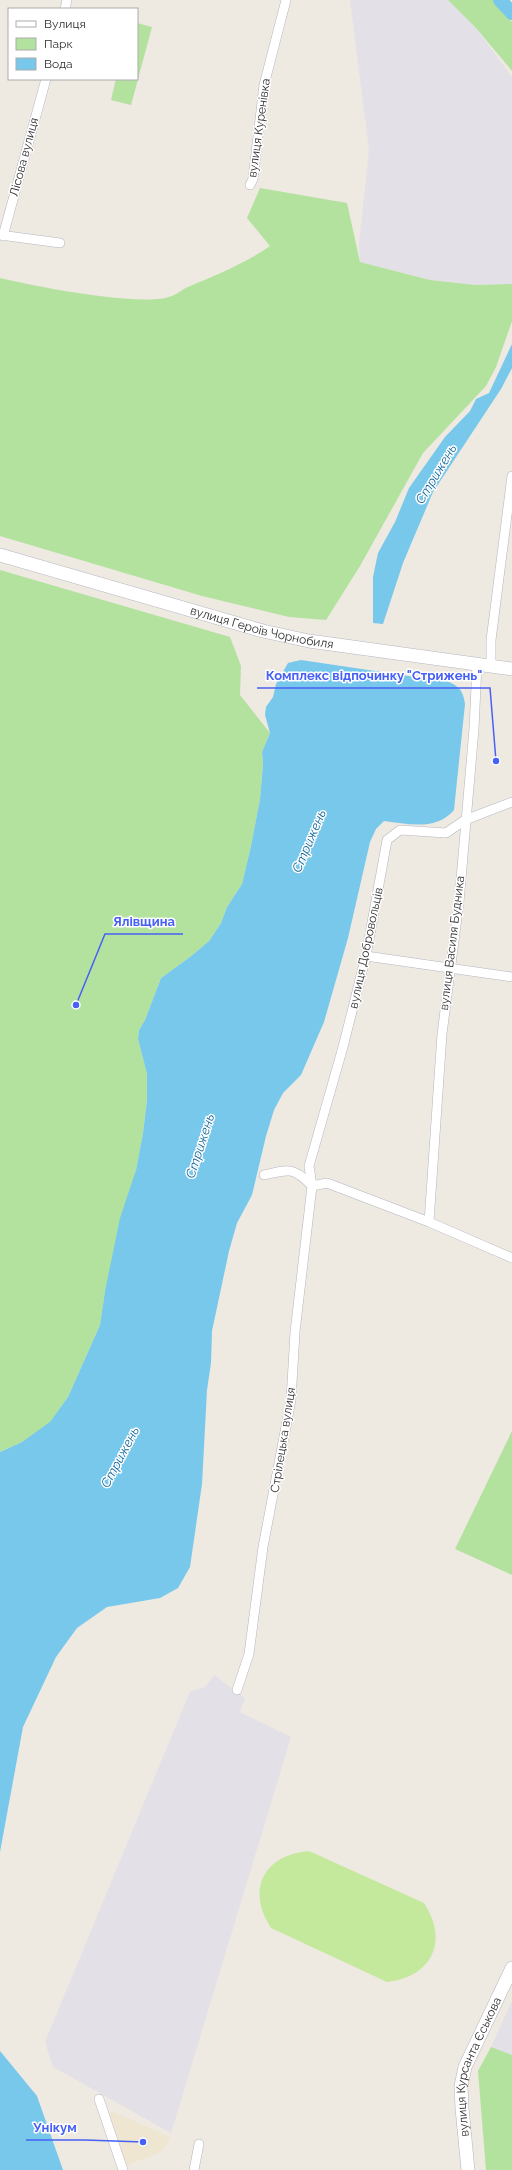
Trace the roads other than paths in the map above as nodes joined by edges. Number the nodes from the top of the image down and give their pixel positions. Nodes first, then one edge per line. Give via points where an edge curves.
1 (286, 0) edge
2 (46, 80) edge
3 (250, 185) dead end
4 (2, 236) edge
5 (60, 243) dead end
6 (512, 476) edge
7 (0, 555) edge
8 (477, 664) junction
9 (491, 666) junction
10 (512, 669) edge
11 (512, 802) edge
12 (464, 820) junction
13 (366, 956) junction
14 (450, 969) junction
15 (512, 977) edge
16 (264, 1175) dead end
17 (312, 1186) junction
18 (430, 1222) junction
19 (512, 1258) edge
20 (237, 1690) dead end
21 (512, 1968) edge
22 (99, 2099) dead end
23 (199, 2144) dead end
24 (123, 2170) edge
25 (194, 2170) edge
26 (468, 2170) edge

1 - 3 street, вулиця Куренівка via 264,86 253,179
2 - 4 street, Лісова вулиця
4 - 5 street
6 - 9 street via 491,640
7 - 8 main road, вулиця Героїв Чорнобиля via 263,631 309,641
8 - 9 main road, вулиця Героїв Чорнобиля
8 - 12 street, вулиця Василя Будника via 474,729
9 - 10 main road, вулиця Героїв Чорнобиля
11 - 12 street, вулиця Добровольців
12 - 13 street, вулиця Добровольців via 446,833 400,830 387,840
12 - 14 street, вулиця Василя Будника via 459,902
13 - 14 street
13 - 17 street, вулиця Добровольців via 344,1047 309,1166
14 - 15 street
14 - 18 street, вулиця Василя Будника via 442,1034
16 - 17 street via 285,1170 301,1174
17 - 18 street via 327,1183
17 - 20 street, Стрілецька вулиця via 295,1332 291,1400 263,1547 249,1654
18 - 19 street
21 - 26 main road, вулиця Курсанта Єськова via 465,2066 461,2094
22 - 24 street
23 - 25 street

